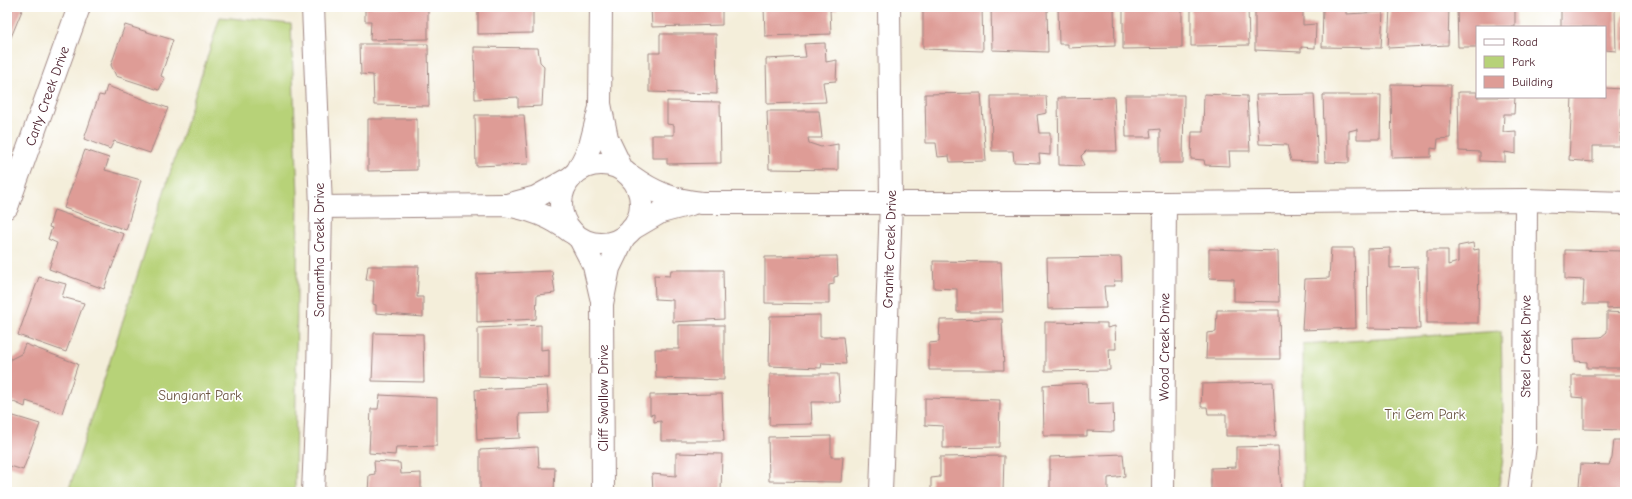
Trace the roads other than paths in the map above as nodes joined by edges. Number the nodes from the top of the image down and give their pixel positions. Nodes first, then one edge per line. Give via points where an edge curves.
1 (79, 7) edge
2 (313, 7) edge
3 (601, 7) edge
4 (889, 7) edge
5 (600, 104) junction
6 (626, 172) junction
7 (574, 174) junction
8 (1526, 200) junction
9 (891, 202) junction
10 (702, 203) junction
11 (1165, 203) junction
12 (1625, 203) edge
13 (503, 205) junction
14 (7, 207) edge
15 (321, 208) junction
16 (628, 233) junction
17 (576, 235) junction
18 (602, 304) junction
19 (313, 492) edge
20 (603, 492) edge
21 (881, 492) edge
22 (1163, 492) edge
23 (1519, 492) edge

1 - 14 street, Carly Creek Drive
2 - 15 street, Samantha Creek Drive
3 - 5 street
4 - 9 street, Granite Creek Drive
5 - 6 street via 607,138
5 - 7 street via 590,146
6 - 7 street via 611,164 600,163 588,165
6 - 10 street via 666,197
6 - 16 street via 637,186 641,197 638,219
7 - 13 street via 554,189 536,197
7 - 17 street via 564,188 561,205 565,222
8 - 11 street
8 - 12 street
8 - 23 street, Steel Creek Drive via 1525,445
9 - 10 street
9 - 11 street
9 - 21 street, Granite Creek Drive
10 - 16 street via 662,212
11 - 22 street, Wood Creek Drive
13 - 15 street
13 - 17 street via 546,216
15 - 19 street, Samantha Creek Drive
16 - 17 street via 614,242 602,244 591,243
16 - 18 street, Cliff Swallow Drive via 609,268
17 - 18 street, Cliff Swallow Drive via 594,266
18 - 20 street, Cliff Swallow Drive

